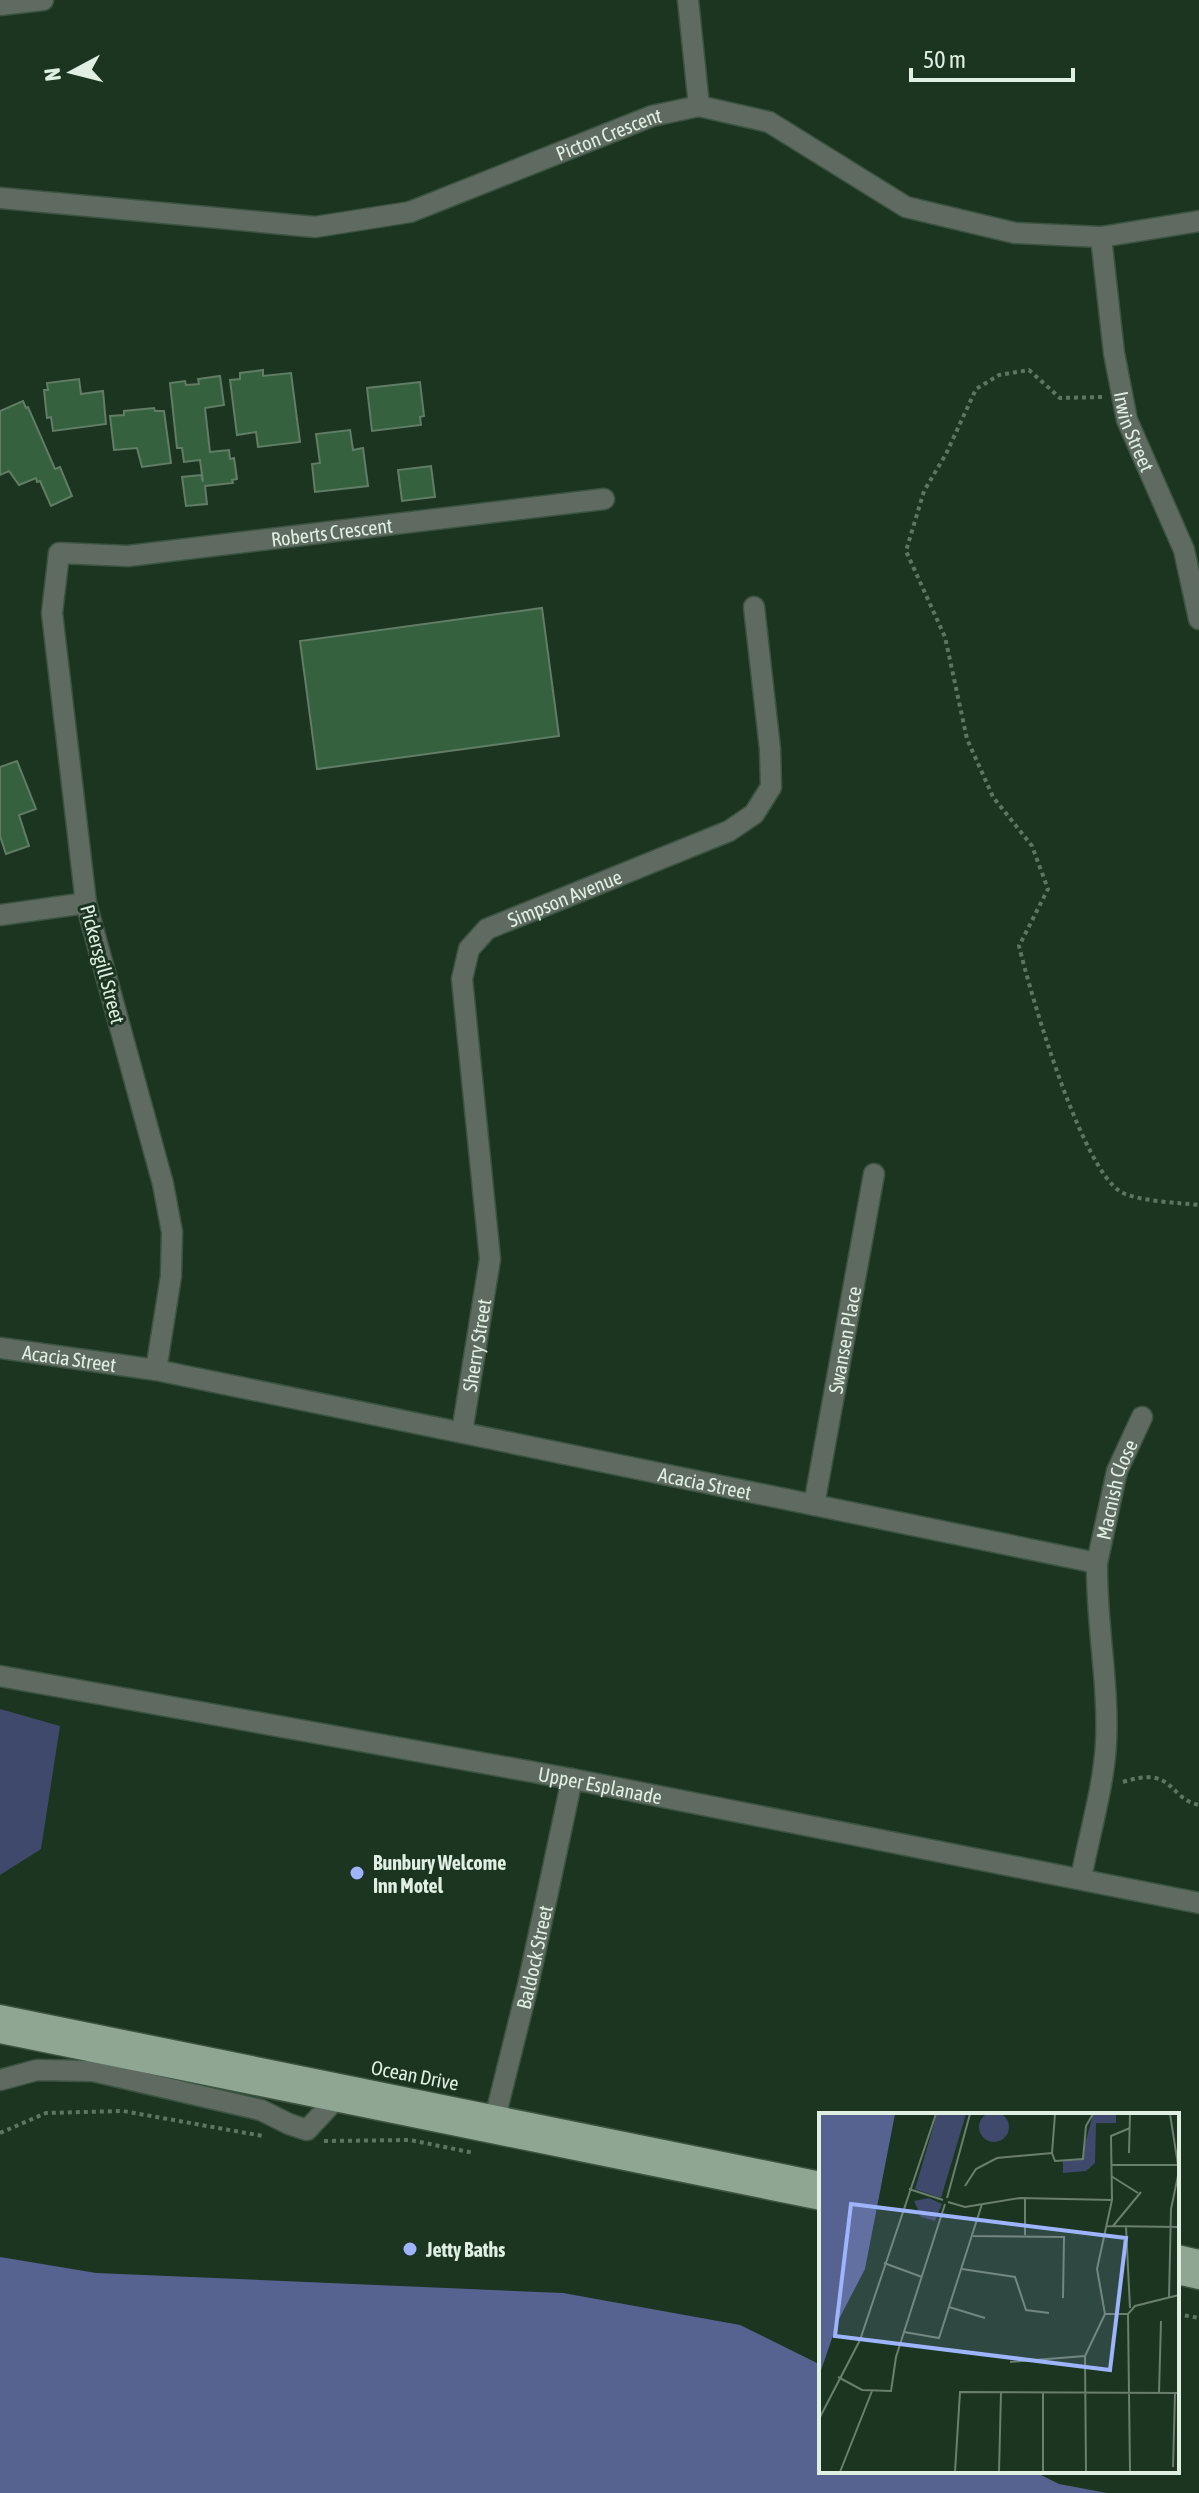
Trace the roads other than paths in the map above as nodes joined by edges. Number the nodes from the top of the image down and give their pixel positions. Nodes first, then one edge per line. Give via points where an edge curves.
1 (43, 0) edge
2 (688, 0) edge
3 (0, 5) edge
4 (699, 106) junction
5 (0, 198) edge
6 (1199, 221) edge
7 (1101, 237) junction
8 (604, 499) dead end
9 (59, 553) joint
10 (754, 607) dead end
11 (1199, 619) edge
12 (86, 903) junction
13 (0, 915) edge
14 (874, 1174) dead end
15 (490, 1259) joint
16 (0, 1348) edge
17 (156, 1370) junction
18 (1142, 1417) dead end
19 (462, 1432) junction
20 (814, 1505) junction
21 (1097, 1563) junction
22 (0, 1676) edge
23 (572, 1779) junction
24 (1081, 1878) junction
25 (1199, 1903) edge
26 (0, 2015) edge
27 (36, 2031) junction
28 (0, 2033) edge
29 (27, 2072) junction
30 (0, 2080) edge
31 (337, 2092) junction
32 (494, 2124) junction
33 (819, 2182) edge
34 (819, 2200) edge
35 (1179, 2255) edge
36 (1199, 2260) edge
37 (1179, 2274) edge
38 (1199, 2279) edge

1 - 3 street
2 - 4 street
4 - 5 street, Picton Crescent via 652,116 410,212 315,227
4 - 7 street, Picton Crescent via 769,122 906,207 1015,233
6 - 7 street, Picton Crescent
7 - 11 street, Irwin Street via 1127,420 1184,550
8 - 9 street, Roberts Crescent via 128,556
9 - 12 street, Pickersgill Street via 52,613
10 - 15 street, Simpson Avenue via 771,787 754,814 729,831 487,929 469,949 462,979
12 - 13 street
12 - 17 street, Pickersgill Street via 172,1232 171,1276
14 - 20 street, Swansen Place
15 - 19 street, Sherry Street
16 - 17 street, Acacia Street
17 - 19 street, Acacia Street
18 - 21 street, Macnish Close via 1117,1471
19 - 20 street, Acacia Street
20 - 21 street, Acacia Street
21 - 24 street via 1106,1747
22 - 23 street, Upper Esplanade
23 - 24 street, Upper Esplanade
23 - 32 street, Baldock Street
24 - 25 street, Upper Esplanade
26 - 27 main road, Ocean Drive
27 - 28 main road, Ocean Drive
27 - 29 street
27 - 31 main road, Ocean Drive
29 - 30 street
29 - 31 street via 93,2071 261,2110 307,2130
31 - 32 main road, Ocean Drive
32 - 33 main road, Ocean Drive
32 - 34 main road, Ocean Drive
35 - 36 main road
37 - 38 main road

